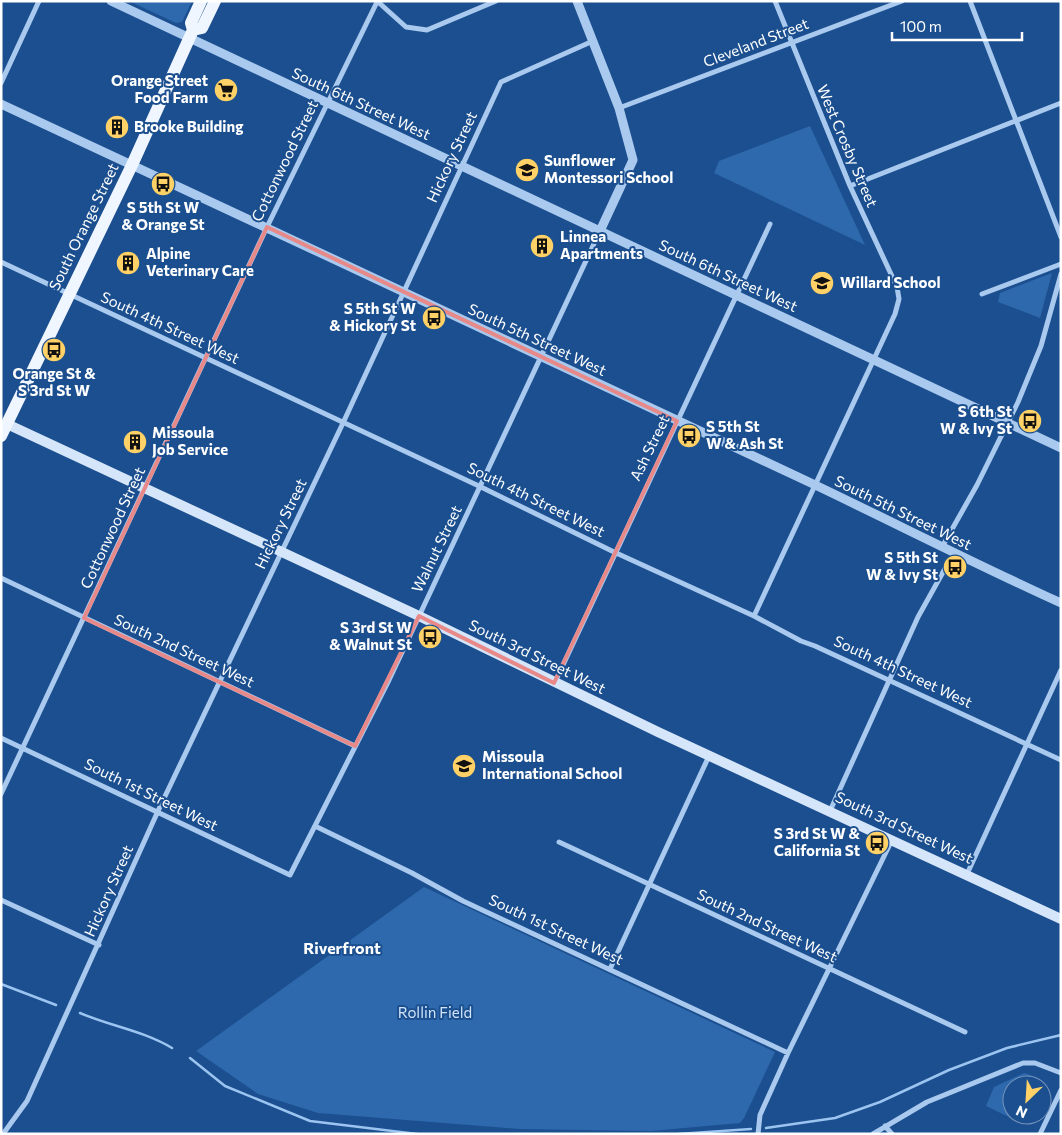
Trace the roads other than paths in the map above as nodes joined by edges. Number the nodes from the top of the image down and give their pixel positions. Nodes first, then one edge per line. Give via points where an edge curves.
1 (39, 1) edge
2 (111, 1) edge
3 (201, 1) edge
4 (215, 1) edge
5 (496, 1) edge
6 (577, 1) edge
7 (775, 1) edge
8 (902, 1) edge
9 (970, 1) edge
10 (377, 2) edge
11 (191, 34) junction
12 (593, 41) junction
13 (791, 43) junction
14 (1, 82) edge
15 (326, 103) junction
16 (1061, 103) edge
17 (1, 104) edge
18 (619, 108) junction
19 (1016, 121) junction
20 (132, 165) junction
21 (461, 167) junction
22 (850, 186) junction
23 (770, 224) dead end
24 (267, 227) junction
25 (600, 231) junction
26 (1061, 237) edge
27 (1, 262) edge
28 (1061, 264) edge
29 (1061, 274) edge
30 (404, 292) junction
31 (982, 294) dead end
32 (69, 295) junction
33 (736, 295) junction
34 (540, 356) junction
35 (205, 358) junction
36 (873, 359) junction
37 (677, 421) junction
38 (4, 422) edge
39 (343, 423) junction
40 (1009, 423) junction
41 (1, 436) edge
42 (1061, 448) edge
43 (814, 485) junction
44 (146, 487) junction
45 (481, 487) junction
46 (941, 547) junction
47 (282, 551) junction
48 (614, 552) junction
49 (961, 557) junction
50 (1, 578) edge
51 (1061, 603) edge
52 (419, 616) junction
53 (754, 616) junction
54 (84, 618) junction
55 (1061, 670) edge
56 (889, 680) junction
57 (220, 681) junction
58 (554, 683) junction
59 (1, 738) edge
60 (1027, 744) junction
61 (355, 746) junction
62 (23, 748) junction
63 (709, 756) junction
64 (1061, 760) edge
65 (1, 794) edge
66 (158, 811) junction
67 (830, 811) junction
68 (315, 826) junction
69 (892, 840) junction
70 (559, 842) dead end
71 (967, 874) junction
72 (290, 875) joint
73 (650, 885) junction
74 (1, 900) edge
75 (1061, 918) edge
76 (99, 945) junction
77 (829, 968) junction
78 (610, 969) junction
79 (965, 1032) dead end
80 (788, 1054) junction
81 (1061, 1073) edge
82 (1061, 1090) edge
83 (885, 1126) junction
84 (3, 1134) edge
85 (758, 1134) edge
86 (873, 1134) edge
87 (892, 1134) edge
88 (1040, 1134) edge

1 - 14 street
2 - 11 street, South 6th Street West
3 - 11 main road via 191,23
4 - 11 main road via 202,28
5 - 10 street via 427,30 406,27
6 - 12 street
7 - 13 street, West Crosby Street
8 - 13 street, Cleveland Street
9 - 19 street
10 - 15 street, Cottonwood Street
11 - 15 street, South 6th Street West
11 - 20 main road, South Orange Street
12 - 18 street
12 - 21 street, Hickory Street via 501,82
13 - 18 street, Cleveland Street
13 - 22 street, West Crosby Street
15 - 21 street, South 6th Street West
15 - 24 street, Cottonwood Street
16 - 19 street
17 - 20 street, South 5th Street West
18 - 25 street via 633,160
19 - 22 street
19 - 26 street
20 - 24 street, South 5th Street West
20 - 32 main road, South Orange Street
21 - 25 street, South 6th Street West
21 - 30 street, Hickory Street
22 - 36 street, West Crosby Street via 897,288 899,299
23 - 33 street, Ash Street
24 - 30 street, South 5th Street West
24 - 35 street, Cottonwood Street
25 - 33 street, South 6th Street West
25 - 34 street, Walnut Street
27 - 32 street, South 4th Street West
28 - 31 street
29 - 40 street via 1036,361
30 - 34 street, South 5th Street West
30 - 39 street, Hickory Street
32 - 35 street, South 4th Street West
32 - 38 main road, South Orange Street
33 - 36 street, South 6th Street West
33 - 37 street, Ash Street
34 - 37 street, South 5th Street West
34 - 45 street, Walnut Street
35 - 39 street, South 4th Street West
35 - 44 street, Cottonwood Street
36 - 40 street, South 6th Street West
36 - 43 street
37 - 43 street, South 5th Street West
37 - 48 street, Ash Street
38 - 41 main road, South Orange Street
38 - 44 main road, South 3rd Street West
39 - 45 street, South 4th Street West
39 - 47 street, Hickory Street
40 - 42 street, South 6th Street West
40 - 46 street
43 - 46 street, South 5th Street West
43 - 53 street
44 - 47 main road, South 3rd Street West
44 - 54 street, Cottonwood Street
45 - 48 street, South 4th Street West
45 - 52 street, Walnut Street
46 - 49 street, South 5th Street West
47 - 52 main road, South 3rd Street West
47 - 57 street, Hickory Street
48 - 53 street, South 4th Street West
48 - 58 street, Ash Street
49 - 51 street, South 5th Street West
49 - 56 street via 947,565
50 - 54 street, South 2nd Street West
52 - 58 main road, South 3rd Street West
52 - 61 street, Walnut Street
53 - 56 street, South 4th Street West
54 - 57 street, South 2nd Street West
54 - 62 street, Cottonwood Street
55 - 60 street
56 - 60 street, South 4th Street West
56 - 67 street
57 - 61 street, South 2nd Street West
57 - 66 street, Hickory Street
58 - 63 main road, South 3rd Street West
59 - 62 street, South 1st Street West
60 - 64 street, South 4th Street West
60 - 71 street
61 - 68 street, Walnut Street
62 - 65 street, Cottonwood Street
62 - 66 street, South 1st Street West
63 - 67 main road, South 3rd Street West
63 - 73 street
66 - 72 street, South 1st Street West
66 - 76 street, Hickory Street
67 - 69 main road, South 3rd Street West
68 - 72 street, Walnut Street
68 - 78 street, South 1st Street West via 463,901
69 - 71 main road, South 3rd Street West
69 - 77 street
70 - 73 street, South 2nd Street West
71 - 75 main road, South 3rd Street West
73 - 77 street, South 2nd Street West
73 - 78 street
74 - 76 street
76 - 84 street, Hickory Street via 19,1115
77 - 79 street, South 2nd Street West
77 - 80 street
78 - 80 street, South 1st Street West
80 - 85 street via 760,1115
81 - 83 street via 1034,1063 1023,1063 928,1102
82 - 88 street
83 - 86 street
83 - 87 street

